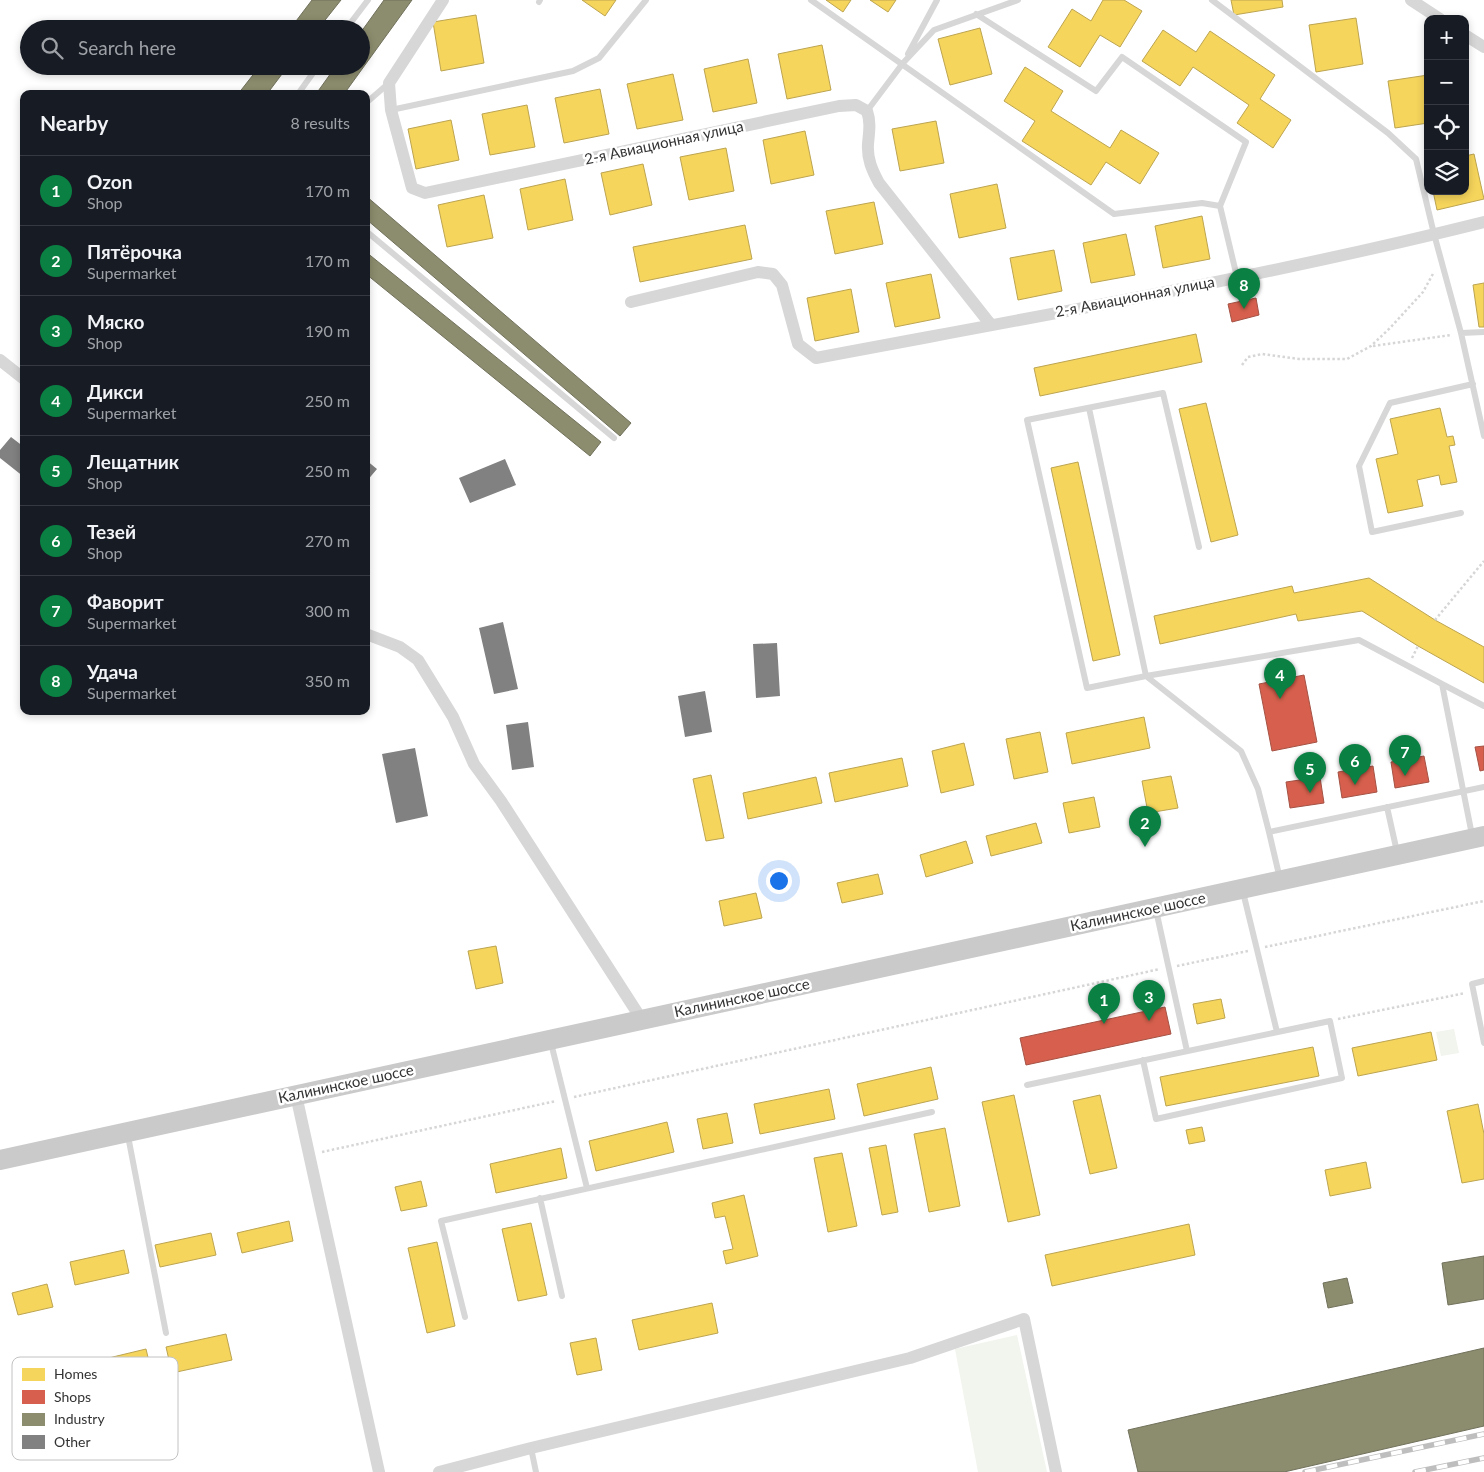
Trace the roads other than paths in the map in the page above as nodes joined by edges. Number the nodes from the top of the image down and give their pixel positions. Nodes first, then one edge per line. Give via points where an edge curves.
1 (368, 0) edge
2 (443, 0) edge
3 (646, 0) edge
4 (811, 0) edge
5 (937, 0) edge
6 (1018, 0) edge
7 (1212, 0) edge
8 (1411, 0) edge
9 (976, 14) junction
10 (1434, 15) edge
11 (353, 20) edge
12 (1469, 38) edge
13 (1484, 47) edge
14 (903, 64) junction
15 (312, 75) edge
16 (389, 83) junction
17 (301, 90) edge
18 (370, 100) edge
19 (391, 110) junction
20 (867, 111) junction
21 (1220, 206) junction
22 (1484, 222) edge
23 (370, 234) edge
24 (1434, 234) junction
25 (1236, 277) junction
26 (631, 302) dead end
27 (991, 325) junction
28 (1484, 332) edge
29 (1461, 333) junction
30 (0, 360) edge
31 (20, 376) edge
32 (1473, 384) junction
33 (1089, 408) junction
34 (1484, 436) edge
35 (614, 438) dead end
36 (1461, 513) dead end
37 (1199, 547) dead end
38 (370, 636) edge
39 (1146, 676) junction
40 (1442, 684) junction
41 (1484, 706) edge
42 (1484, 787) edge
43 (1464, 791) junction
44 (1387, 807) junction
45 (1269, 832) junction
46 (1479, 838) edge
47 (1398, 855) junction
48 (1280, 880) junction
49 (1242, 889) junction
50 (1155, 908) junction
51 (1484, 982) edge
52 (642, 1020) junction
53 (1277, 1032) junction
54 (550, 1040) junction
55 (1484, 1043) edge
56 (1186, 1051) junction
57 (1143, 1060) junction
58 (1027, 1085) dead end
59 (296, 1095) junction
60 (932, 1112) dead end
61 (127, 1132) junction
62 (0, 1160) edge
63 (587, 1188) junction
64 (540, 1198) junction
65 (562, 1296) dead end
66 (465, 1317) dead end
67 (166, 1333) dead end
68 (531, 1448) junction
69 (379, 1472) edge
70 (438, 1472) edge
71 (536, 1472) edge
72 (1056, 1472) edge

1 - 11 lane
2 - 16 street
3 - 19 lane via 599,58 573,72
4 - 14 lane
5 - 14 lane
6 - 9 lane
7 - 24 lane via 1388,133 1416,159
8 - 10 street
9 - 14 lane via 934,30
9 - 21 lane via 1096,91 1122,57 1246,142
12 - 13 street
14 - 20 lane
14 - 21 lane via 1114,214 1202,202
15 - 17 lane
16 - 18 lane
16 - 19 street, 2-я Авиационная улица
19 - 20 street, 2-я Авиационная улица via 412,188 425,193 839,106 856,105
20 - 27 street via 870,166 879,183
21 - 25 lane
22 - 24 street, 2-я Авиационная улица
23 - 35 lane
24 - 25 street, 2-я Авиационная улица
24 - 29 lane
25 - 27 street, 2-я Авиационная улица
26 - 27 street, 2-я Авиационная улица via 758,272 774,274 782,285 798,344 816,358
28 - 29 lane
29 - 32 lane
30 - 31 street
32 - 34 lane
32 - 36 lane via 1390,403 1358,466 1372,532
33 - 37 lane via 1163,393
33 - 39 lane
33 - 39 lane via 1027,420 1087,688
38 - 52 street via 400,647 418,660 453,717 474,764 502,800
39 - 40 lane via 1358,640
39 - 45 lane via 1241,751 1258,789
40 - 41 lane
40 - 43 lane
42 - 43 lane
43 - 44 lane
43 - 46 lane
44 - 45 lane
44 - 47 lane
45 - 48 lane
46 - 47 main road, Калининское шоссе
47 - 48 main road, Калининское шоссе
48 - 49 main road, Калининское шоссе
49 - 50 main road, Калининское шоссе
49 - 53 lane
50 - 52 main road, Калининское шоссе
50 - 56 lane
51 - 55 lane via 1472,984
52 - 54 main road, Калининское шоссе
53 - 56 lane
53 - 57 lane via 1330,1021 1342,1078 1156,1119
54 - 59 main road, Калининское шоссе
54 - 63 lane
56 - 57 lane
57 - 58 lane
59 - 61 main road, Калининское шоссе
59 - 69 street
60 - 63 lane
61 - 62 main road, Калининское шоссе
61 - 67 lane
63 - 64 lane
64 - 65 lane
64 - 66 lane via 441,1221
68 - 70 street
68 - 71 lane
68 - 72 street via 910,1358 1024,1319

